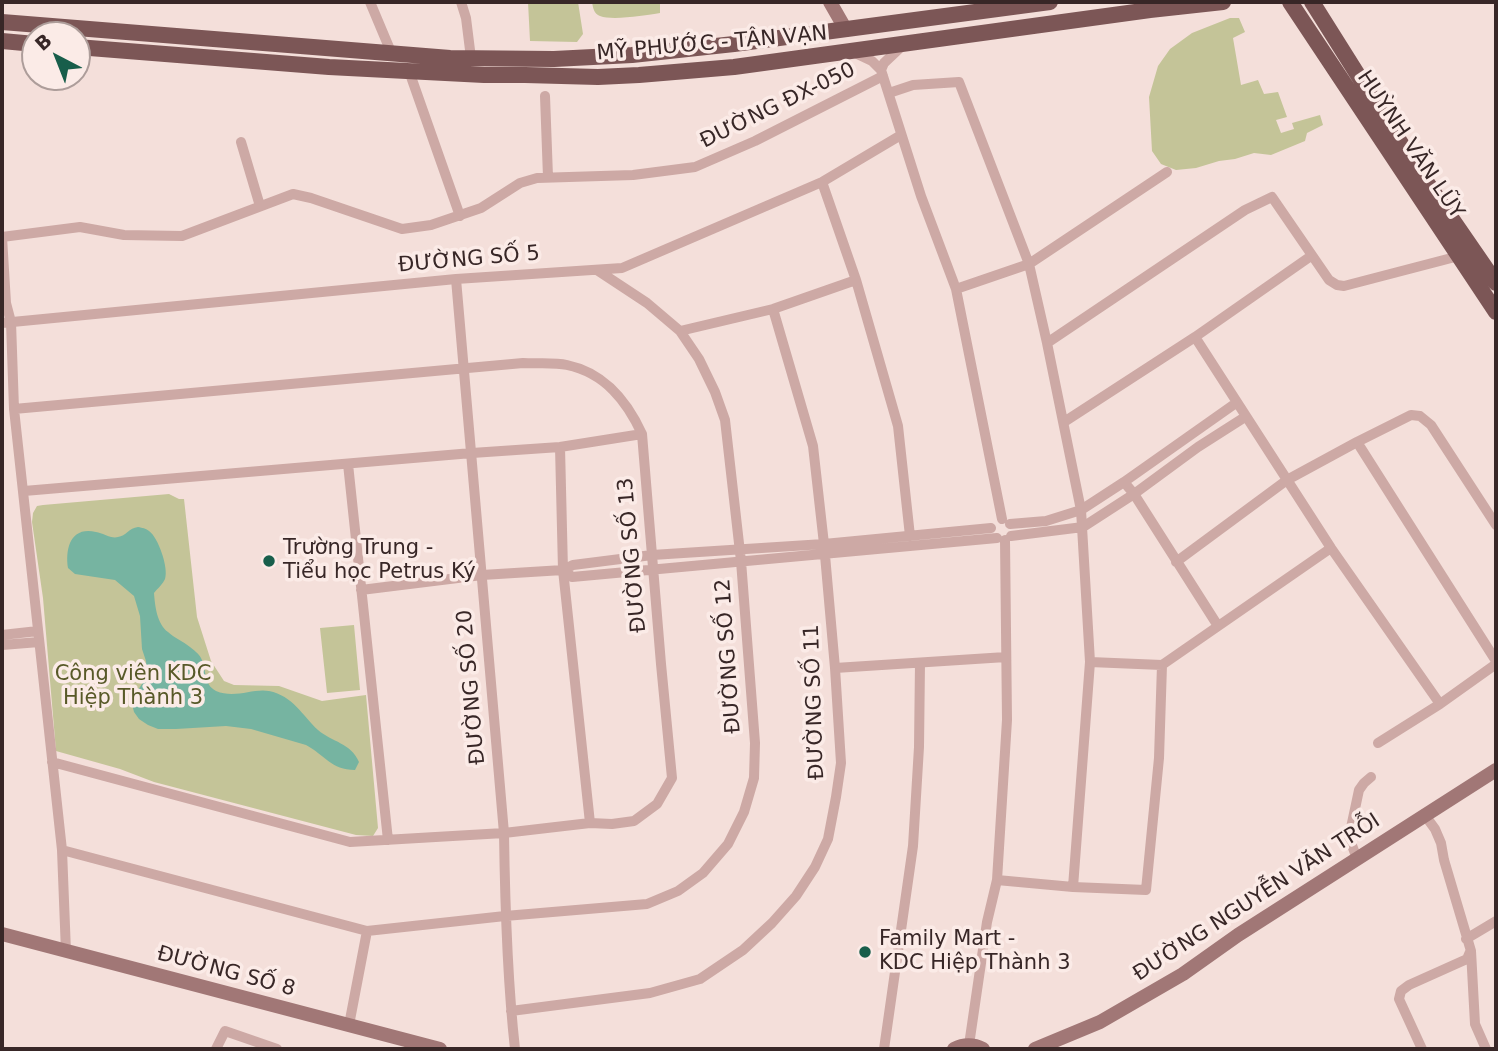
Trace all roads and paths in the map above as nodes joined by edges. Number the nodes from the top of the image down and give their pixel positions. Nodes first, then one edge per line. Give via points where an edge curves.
1 (370, 2) edge
2 (461, 2) edge
3 (830, 2) edge
4 (1050, 2) edge
5 (1223, 2) edge
6 (1290, 2) edge
7 (1311, 2) edge
8 (2, 22) edge
9 (846, 30) junction
10 (2, 41) edge
11 (21, 43) edge
12 (904, 44) junction
13 (91, 48) edge
14 (852, 51) junction
15 (391, 52) junction
16 (471, 58) junction
17 (409, 71) junction
18 (882, 73) junction
19 (889, 93) junction
20 (545, 96) dead end
21 (901, 135) junction
22 (241, 142) dead end
23 (1167, 172) dead end
24 (548, 177) junction
25 (822, 183) junction
26 (260, 206) junction
27 (460, 216) junction
28 (2, 237) edge
29 (1311, 256) junction
30 (1459, 256) junction
31 (1490, 262) edge
32 (1029, 264) junction
33 (597, 270) junction
34 (456, 279) junction
35 (856, 280) junction
36 (1496, 283) edge
37 (956, 289) junction
38 (774, 309) junction
39 (1496, 312) edge
40 (6, 323) edge
41 (680, 331) junction
42 (1195, 337) junction
43 (1047, 342) junction
44 (465, 369) junction
45 (1236, 403) junction
46 (14, 409) junction
47 (1245, 417) junction
48 (1064, 422) junction
49 (642, 434) junction
50 (1189, 437) junction
51 (1357, 442) junction
52 (560, 447) junction
53 (1198, 447) junction
54 (472, 453) junction
55 (348, 464) junction
56 (1287, 480) junction
57 (1124, 482) junction
58 (24, 491) junction
59 (1134, 494) junction
60 (1081, 510) junction
61 (1006, 521) junction
62 (1496, 525) edge
63 (1083, 527) junction
64 (1001, 535) junction
65 (910, 536) junction
66 (1331, 548) junction
67 (824, 549) junction
68 (740, 550) junction
69 (652, 555) junction
70 (741, 561) junction
71 (1176, 562) junction
72 (653, 568) junction
73 (564, 570) junction
74 (482, 575) junction
75 (361, 590) junction
76 (1218, 626) junction
77 (2, 635) edge
78 (39, 637) junction
79 (2, 645) edge
80 (1006, 657) junction
81 (1090, 662) junction
82 (920, 663) junction
83 (1496, 663) edge
84 (1162, 665) junction
85 (835, 667) junction
86 (1440, 704) junction
87 (1378, 743) dead end
88 (52, 762) junction
89 (1496, 770) edge
90 (1371, 777) dead end
91 (1424, 814) junction
92 (590, 822) junction
93 (504, 833) junction
94 (388, 840) junction
95 (62, 850) junction
96 (1357, 859) junction
97 (997, 880) junction
98 (1073, 887) junction
99 (505, 916) junction
100 (1496, 921) edge
101 (367, 931) junction
102 (2, 934) edge
103 (1466, 939) junction
104 (1471, 951) junction
105 (66, 952) junction
106 (511, 1010) junction
107 (349, 1025) junction
108 (976, 1047) edge
109 (216, 1049) edge
110 (277, 1049) edge
111 (440, 1049) edge
112 (515, 1049) edge
113 (884, 1049) edge
114 (954, 1049) edge
115 (1035, 1049) edge
116 (1422, 1049) edge
117 (1486, 1049) edge

1 - 15 street
2 - 16 street
3 - 9 street
4 - 9 main road, MỸ PHƯỚC - TÂN VẠN
5 - 12 main road, MỸ PHƯỚC - TÂN VẠN
6 - 30 main road, HUỲNH VĂN LŨY
7 - 31 main road, HUỲNH VĂN LŨY via 1412,161
8 - 15 main road, MỸ PHƯỚC - TÂN VẠN
9 - 16 main road, MỸ PHƯỚC - TÂN VẠN via 621,56
10 - 11 main road
12 - 14 main road, MỸ PHƯỚC - TÂN VẠN
12 - 18 street via 887,60
13 - 17 main road, MỸ PHƯỚC - TÂN VẠN
14 - 17 main road, MỸ PHƯỚC - TÂN VẠN via 734,67 598,77
14 - 18 street via 872,61
15 - 16 main road, MỸ PHƯỚC - TÂN VẠN
17 - 27 street
18 - 19 street
18 - 24 street, ĐƯỜNG ĐX-050 via 755,141 695,167 633,175
19 - 21 street
19 - 32 street via 913,85 959,82
20 - 24 street
21 - 25 street, ĐƯỜNG SỐ 5
21 - 37 street
22 - 26 street
23 - 32 street
24 - 27 street, ĐƯỜNG ĐX-050 via 520,183
25 - 33 street, ĐƯỜNG SỐ 5 via 622,268
25 - 35 street
26 - 27 street, ĐƯỜNG ĐX-050 via 293,194 402,229
26 - 28 street, ĐƯỜNG ĐX-050 via 182,236 124,235 80,227
28 - 40 street
29 - 30 street via 1329,280 1344,286
29 - 42 street
29 - 43 street via 1272,197 1245,210
30 - 39 main road, HUỲNH VĂN LŨY
31 - 36 main road, HUỲNH VĂN LŨY
32 - 37 street
32 - 43 street
33 - 34 street, ĐƯỜNG SỐ 5
33 - 41 street, ĐƯỜNG SỐ 12
34 - 40 street, ĐƯỜNG SỐ 5
34 - 44 street, ĐƯỜNG SỐ 20
35 - 38 street
35 - 65 street via 898,426
37 - 61 street
38 - 41 street
38 - 67 street, ĐƯỜNG SỐ 11 via 813,446
40 - 46 street
41 - 68 street, ĐƯỜNG SỐ 12 via 699,359 725,420
42 - 45 street
42 - 48 street
43 - 48 street
44 - 46 street, ĐƯỜNG SỐ 13
44 - 49 street, ĐƯỜNG SỐ 13 via 523,363 577,368 608,384 632,412
44 - 54 street, ĐƯỜNG SỐ 20
45 - 47 street
45 - 50 street
46 - 58 street
47 - 53 street
47 - 56 street
48 - 60 street
49 - 52 street
49 - 69 street, ĐƯỜNG SỐ 13
50 - 53 street
50 - 57 street
51 - 56 street
51 - 62 street via 1411,415 1420,416 1431,425
51 - 83 street
52 - 54 street
52 - 73 street
53 - 59 street
54 - 55 street
54 - 74 street, ĐƯỜNG SỐ 20
55 - 58 street
55 - 75 street
56 - 66 street
56 - 71 street
57 - 59 street
57 - 60 street
58 - 78 street
59 - 63 street
59 - 71 street
60 - 61 street via 1046,521
60 - 63 street
61 - 64 street via 1013,532
61 - 64 street via 993,523
63 - 64 street
63 - 81 street
64 - 65 street
64 - 67 street
64 - 80 street
65 - 67 street
66 - 76 street
66 - 86 street
67 - 68 street
67 - 70 street
67 - 85 street, ĐƯỜNG SỐ 11
68 - 69 street
68 - 70 street, ĐƯỜNG SỐ 12
69 - 72 street, ĐƯỜNG SỐ 13
69 - 73 street
70 - 72 street
70 - 99 street, ĐƯỜNG SỐ 12 via 754,778 728,844 703,873 678,891 647,904
71 - 76 street
72 - 73 street via 572,577
72 - 92 street, ĐƯỜNG SỐ 13 via 672,778 657,804 634,821
73 - 74 street
73 - 92 street
74 - 75 street
74 - 93 street, ĐƯỜNG SỐ 20
75 - 94 street
76 - 84 street
77 - 78 street
78 - 79 street
78 - 88 street
80 - 82 street
80 - 97 street via 1007,720
81 - 84 street
81 - 98 street
82 - 85 street
82 - 113 street via 913,846
83 - 86 street
84 - 98 street via 1159,758 1146,890
85 - 106 street, ĐƯỜNG SỐ 11 via 841,763 828,839 796,896 772,923 743,950 700,979 650,993
86 - 87 street
88 - 94 street, ĐƯỜNG SỐ 13 via 350,842
88 - 95 street
89 - 91 street, ĐƯỜNG NGUYỄN VĂN TRỖI
90 - 96 street via 1359,789 1349,837
91 - 96 street, ĐƯỜNG NGUYỄN VĂN TRỖI
91 - 103 street via 1441,843
92 - 93 street, ĐƯỜNG SỐ 13
93 - 94 street, ĐƯỜNG SỐ 13
93 - 99 street, ĐƯỜNG SỐ 20
95 - 101 street
95 - 105 street
96 - 115 street, ĐƯỜNG NGUYỄN VĂN TRỖI via 1183,974 1100,1022
97 - 98 street
97 - 108 street via 987,922
99 - 101 street, ĐƯỜNG SỐ 12
99 - 106 street, ĐƯỜNG SỐ 20
100 - 103 street
101 - 107 street
102 - 105 street, ĐƯỜNG SỐ 8
103 - 104 street
104 - 116 street via 1467,959 1401,991 1399,999
104 - 117 street via 1475,1024
105 - 107 street, ĐƯỜNG SỐ 8
106 - 112 street, ĐƯỜNG SỐ 20
107 - 111 street, ĐƯỜNG SỐ 8
108 - 114 street
109 - 110 street via 225,1031

